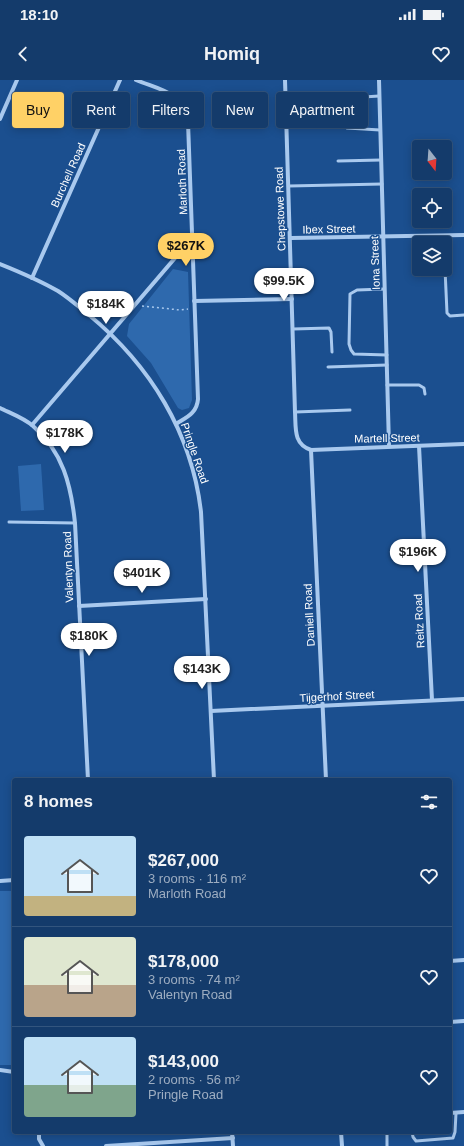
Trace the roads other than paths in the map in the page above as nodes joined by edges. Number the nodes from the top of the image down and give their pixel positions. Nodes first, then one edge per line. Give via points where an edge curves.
1 (17, 80) edge
2 (120, 80) edge
3 (136, 80) edge
4 (285, 80) edge
5 (379, 80) edge
6 (379, 96) junction
7 (0, 119) edge
8 (380, 130) junction
9 (381, 160) junction
10 (338, 161) dead end
11 (382, 184) junction
12 (289, 186) junction
13 (464, 234) edge
14 (193, 237) junction
15 (383, 237) junction
16 (291, 238) junction
17 (0, 264) edge
18 (444, 276) edge
19 (32, 278) junction
20 (384, 289) junction
21 (292, 299) junction
22 (194, 301) junction
23 (464, 315) edge
24 (293, 329) junction
25 (110, 332) junction
26 (332, 352) dead end
27 (386, 355) junction
28 (387, 365) junction
29 (328, 367) dead end
30 (387, 385) junction
31 (425, 394) dead end
32 (0, 408) edge
33 (350, 410) dead end
34 (295, 412) junction
35 (176, 424) junction
36 (32, 425) junction
37 (464, 444) edge
38 (389, 446) junction
39 (419, 446) junction
40 (311, 450) junction
41 (8, 522) dead end
42 (75, 523) junction
43 (206, 599) junction
44 (79, 606) junction
45 (464, 699) edge
46 (432, 700) junction
47 (322, 705) junction
48 (210, 711) junction
49 (88, 778) edge
50 (214, 778) edge
51 (326, 778) edge
52 (12, 880) edge
53 (0, 881) edge
54 (464, 960) edge
55 (452, 961) edge
56 (464, 1021) edge
57 (452, 1022) edge
58 (0, 1070) edge
59 (12, 1072) edge
60 (464, 1112) edge
61 (452, 1113) edge
62 (456, 1113) junction
63 (38, 1134) edge
64 (232, 1134) edge
65 (341, 1134) edge
66 (387, 1134) edge
67 (412, 1134) edge
68 (232, 1138) junction
69 (43, 1146) edge
70 (106, 1146) edge
71 (233, 1146) edge
72 (342, 1146) edge
73 (387, 1146) edge

1 - 7 street
2 - 19 street, Burchell Road
3 - 14 street, Marloth Road via 176,97 185,109 188,122
4 - 12 street, Chepstowe Road
5 - 6 street, Iona Street
6 - 8 street, Iona Street
6 - 8 lane via 348,98 344,104 347,128
8 - 9 street, Iona Street
9 - 10 lane
9 - 11 street, Iona Street
11 - 12 lane
11 - 15 street, Iona Street
12 - 16 street, Chepstowe Road
13 - 15 street, Ibex Street
14 - 22 street, Marloth Road
14 - 25 street
15 - 16 street, Ibex Street
15 - 20 street, Iona Street
16 - 21 street, Chepstowe Road
17 - 19 street, Pringle Road
18 - 23 lane via 447,313 450,316
19 - 25 street, Pringle Road via 58,291
20 - 27 street, Iona Street
20 - 27 lane via 357,290 350,294 349,344 354,354
21 - 22 street
21 - 24 street, Chepstowe Road
22 - 35 street, Marloth Road via 197,406 192,414
24 - 26 lane via 329,328
24 - 34 street, Chepstowe Road
25 - 35 street, Pringle Road via 147,374
25 - 36 street
27 - 28 street, Iona Street
28 - 29 lane
28 - 30 street, Iona Street
30 - 31 lane via 419,384 424,388
30 - 38 street, Iona Street
32 - 36 street, Valentyn Road
33 - 34 lane
34 - 40 street, Chepstowe Road via 296,436 304,448
35 - 43 street, Pringle Road via 189,456 199,495
36 - 42 street, Valentyn Road via 52,448 64,469 72,493
37 - 39 street, Martell Street
38 - 39 street, Martell Street
38 - 40 street, Martell Street
39 - 46 street, Reitz Road
40 - 47 street, Daniell Road
41 - 42 lane
42 - 44 street, Valentyn Road
43 - 44 street
43 - 48 street, Pringle Road
44 - 49 street, Valentyn Road
45 - 46 street, Tijgerhof Street
46 - 47 street, Tijgerhof Street
47 - 48 street, Tijgerhof Street
47 - 51 street, Daniell Road
48 - 50 street, Pringle Road
52 - 53 street
54 - 55 street
56 - 57 street
58 - 59 street
60 - 62 street
61 - 62 street
62 - 67 lane via 456,1132 452,1138 416,1141
63 - 69 street
64 - 68 street
65 - 72 street
66 - 73 lane
68 - 70 street
68 - 71 street

